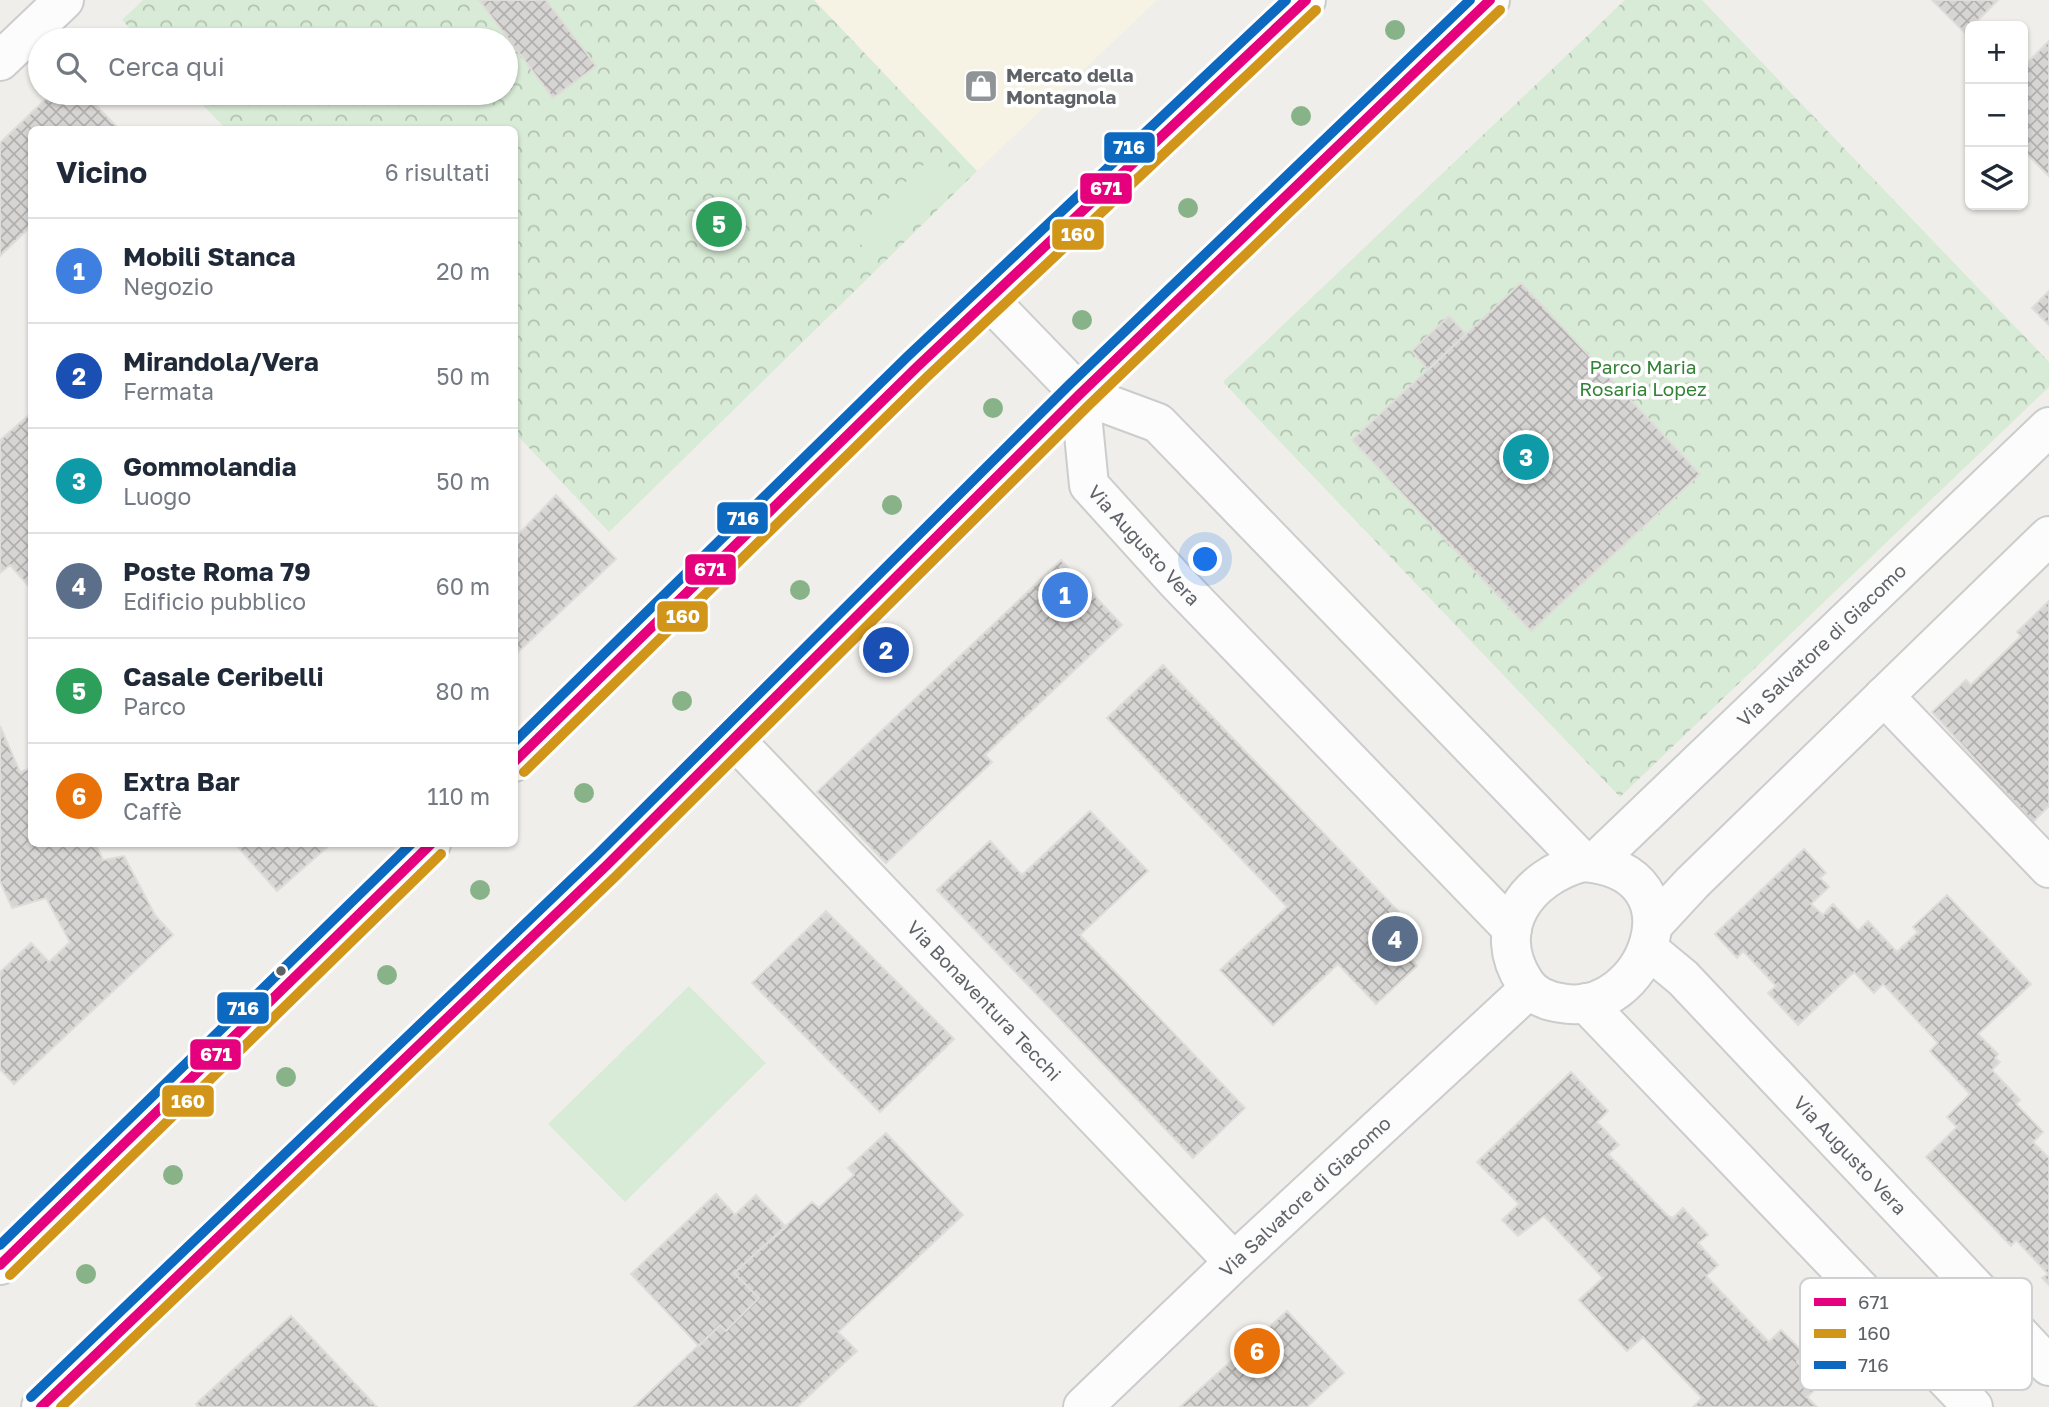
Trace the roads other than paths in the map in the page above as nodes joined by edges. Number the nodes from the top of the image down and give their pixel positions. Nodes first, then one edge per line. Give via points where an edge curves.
1 (64, 0) edge
2 (1306, 0) edge
3 (1490, 0) edge
4 (35, 28) edge
5 (28, 34) edge
6 (0, 61) edge
7 (989, 300) junction
8 (1080, 394) junction
9 (2049, 427) edge
10 (2049, 536) edge
11 (1884, 696) junction
12 (734, 739) junction
13 (518, 758) edge
14 (428, 847) edge
15 (1588, 863) junction
16 (2049, 868) edge
17 (1512, 929) junction
18 (1651, 937) junction
19 (1529, 989) junction
20 (1586, 1003) junction
21 (1234, 1262) junction
22 (0, 1265) edge
23 (1849, 1278) edge
24 (1966, 1278) edge
25 (2032, 1348) edge
26 (2049, 1366) edge
27 (1956, 1390) edge
28 (41, 1407) edge
29 (1083, 1407) edge
30 (1972, 1407) edge

1 - 4 street
2 - 7 street
3 - 8 street
5 - 6 street
7 - 8 street
7 - 13 street
8 - 12 street
8 - 15 street via 1158,423
8 - 17 street, Via Augusto Vera via 1089,485 1176,582
9 - 15 street, Via Salvatore di Giacomo
10 - 11 street
11 - 16 street
11 - 18 street via 1692,883
12 - 21 street, Via Bonaventura Tecchi
12 - 28 street
14 - 22 street
15 - 17 street via 1562,868 1533,888 1519,907
15 - 18 street via 1611,866 1629,875 1646,897
17 - 19 street via 1512,958
18 - 20 street via 1623,985
18 - 24 street, Via Augusto Vera via 1683,978
19 - 20 street via 1554,1002
19 - 21 street, Via Salvatore di Giacomo
20 - 23 street
21 - 29 street, Via Salvatore di Giacomo
25 - 26 street, Via Augusto Vera
27 - 30 street

